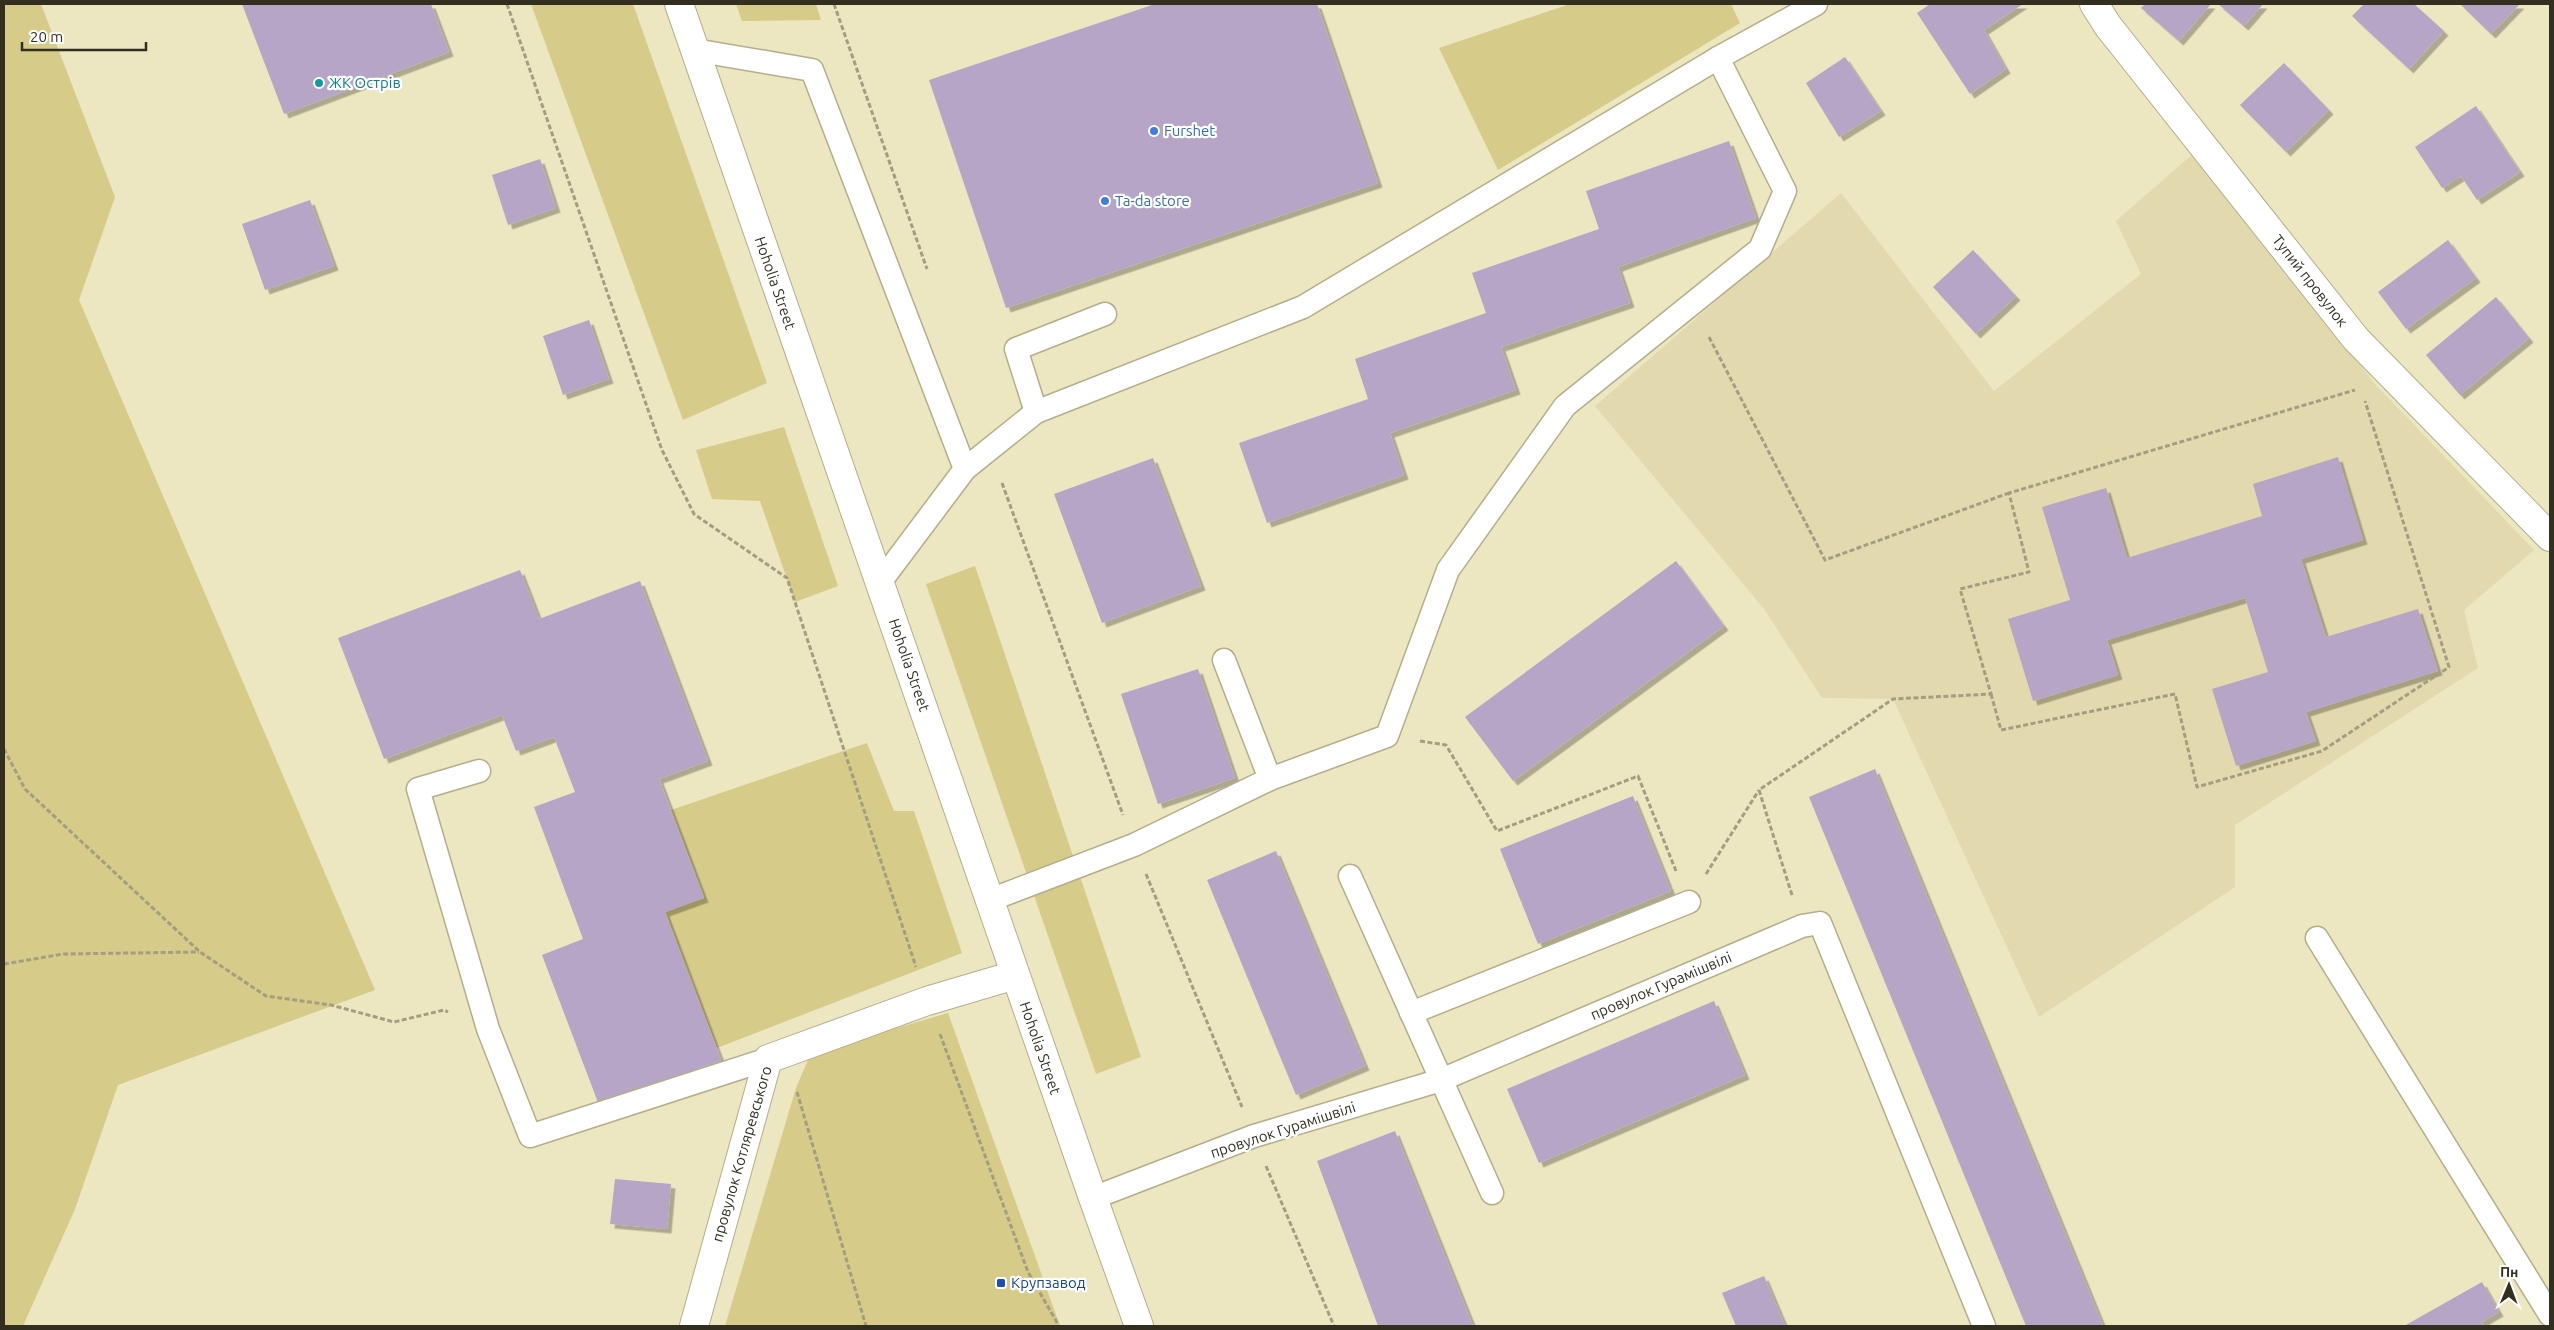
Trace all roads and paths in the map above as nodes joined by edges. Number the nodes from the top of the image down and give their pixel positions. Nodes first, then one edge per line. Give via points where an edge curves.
1 (507, 4) edge
2 (679, 4) edge
3 (834, 4) edge
4 (1816, 4) edge
5 (2094, 4) edge
6 (694, 50) junction
7 (1718, 58) junction
8 (928, 273) dead end
9 (1105, 314) dead end
10 (1709, 337) dead end
11 (2360, 388) dead end
12 (2364, 397) dead end
13 (1036, 412) junction
14 (990, 449) junction
15 (965, 469) junction
16 (2009, 493) junction
17 (2550, 537) edge
18 (881, 582) junction
19 (1224, 660) dead end
20 (1992, 694) junction
21 (1387, 736) junction
22 (4, 749) edge
23 (479, 771) dead end
24 (1270, 779) junction
25 (1759, 790) junction
26 (1134, 845) junction
27 (1350, 876) dead end
28 (990, 900) junction
29 (1689, 902) junction
30 (1802, 926) junction
31 (2317, 938) dead end
32 (200, 952) junction
33 (4, 964) edge
34 (1015, 975) junction
35 (927, 1001) junction
36 (1410, 1012) junction
37 (488, 1029) junction
38 (768, 1059) junction
39 (1441, 1080) junction
40 (1254, 1136) junction
41 (1492, 1193) dead end
42 (1093, 1198) junction
43 (2550, 1315) edge
44 (694, 1326) edge
45 (866, 1326) edge
46 (1059, 1326) edge
47 (1139, 1326) edge
48 (1334, 1326) edge
49 (1984, 1326) edge

1 - 35 path via 662,450 694,514 787,578
2 - 6 street, Hoholia Street
3 - 8 path
4 - 7 lane
5 - 17 street, Тупий провулок via 2108,26 2356,339
6 - 15 lane via 812,70
6 - 18 street, Hoholia Street
7 - 13 lane via 1303,307
7 - 21 lane via 1785,191 1760,249 1565,406 1448,570
9 - 13 lane via 1016,348
10 - 16 path via 1825,560
11 - 16 path
12 - 20 path via 2449,667 2322,751 2197,788 2175,694 2001,730
13 - 14 lane
14 - 15 lane
14 - 26 path
15 - 18 lane
16 - 20 path via 2029,572 1960,589
18 - 28 street, Hoholia Street
19 - 24 lane
20 - 25 path via 1893,699
21 - 24 lane
21 - 29 path via 1446,746 1497,831 1638,776
22 - 32 path via 25,790
23 - 37 lane via 418,790
24 - 26 lane
25 - 29 path
25 - 30 path
26 - 28 lane
26 - 40 path
27 - 36 lane
28 - 34 street, Hoholia Street
29 - 36 lane
30 - 39 lane, провулок Гурамішвілі
30 - 49 lane via 1820,923
31 - 43 lane
32 - 33 path via 63,954
32 - 37 path via 266,996 331,1005 394,1022 444,1010
34 - 35 street, провулок Котляревського
34 - 42 street, Hoholia Street
35 - 38 street, провулок Котляревського
35 - 46 path via 1028,1272
36 - 39 lane
37 - 38 lane via 530,1136
38 - 44 street, провулок Котляревського
38 - 45 path via 796,1088
39 - 40 lane, провулок Гурамішвілі
39 - 41 lane
40 - 42 lane, провулок Гурамішвілі
40 - 48 path
42 - 47 street, Hoholia Street

